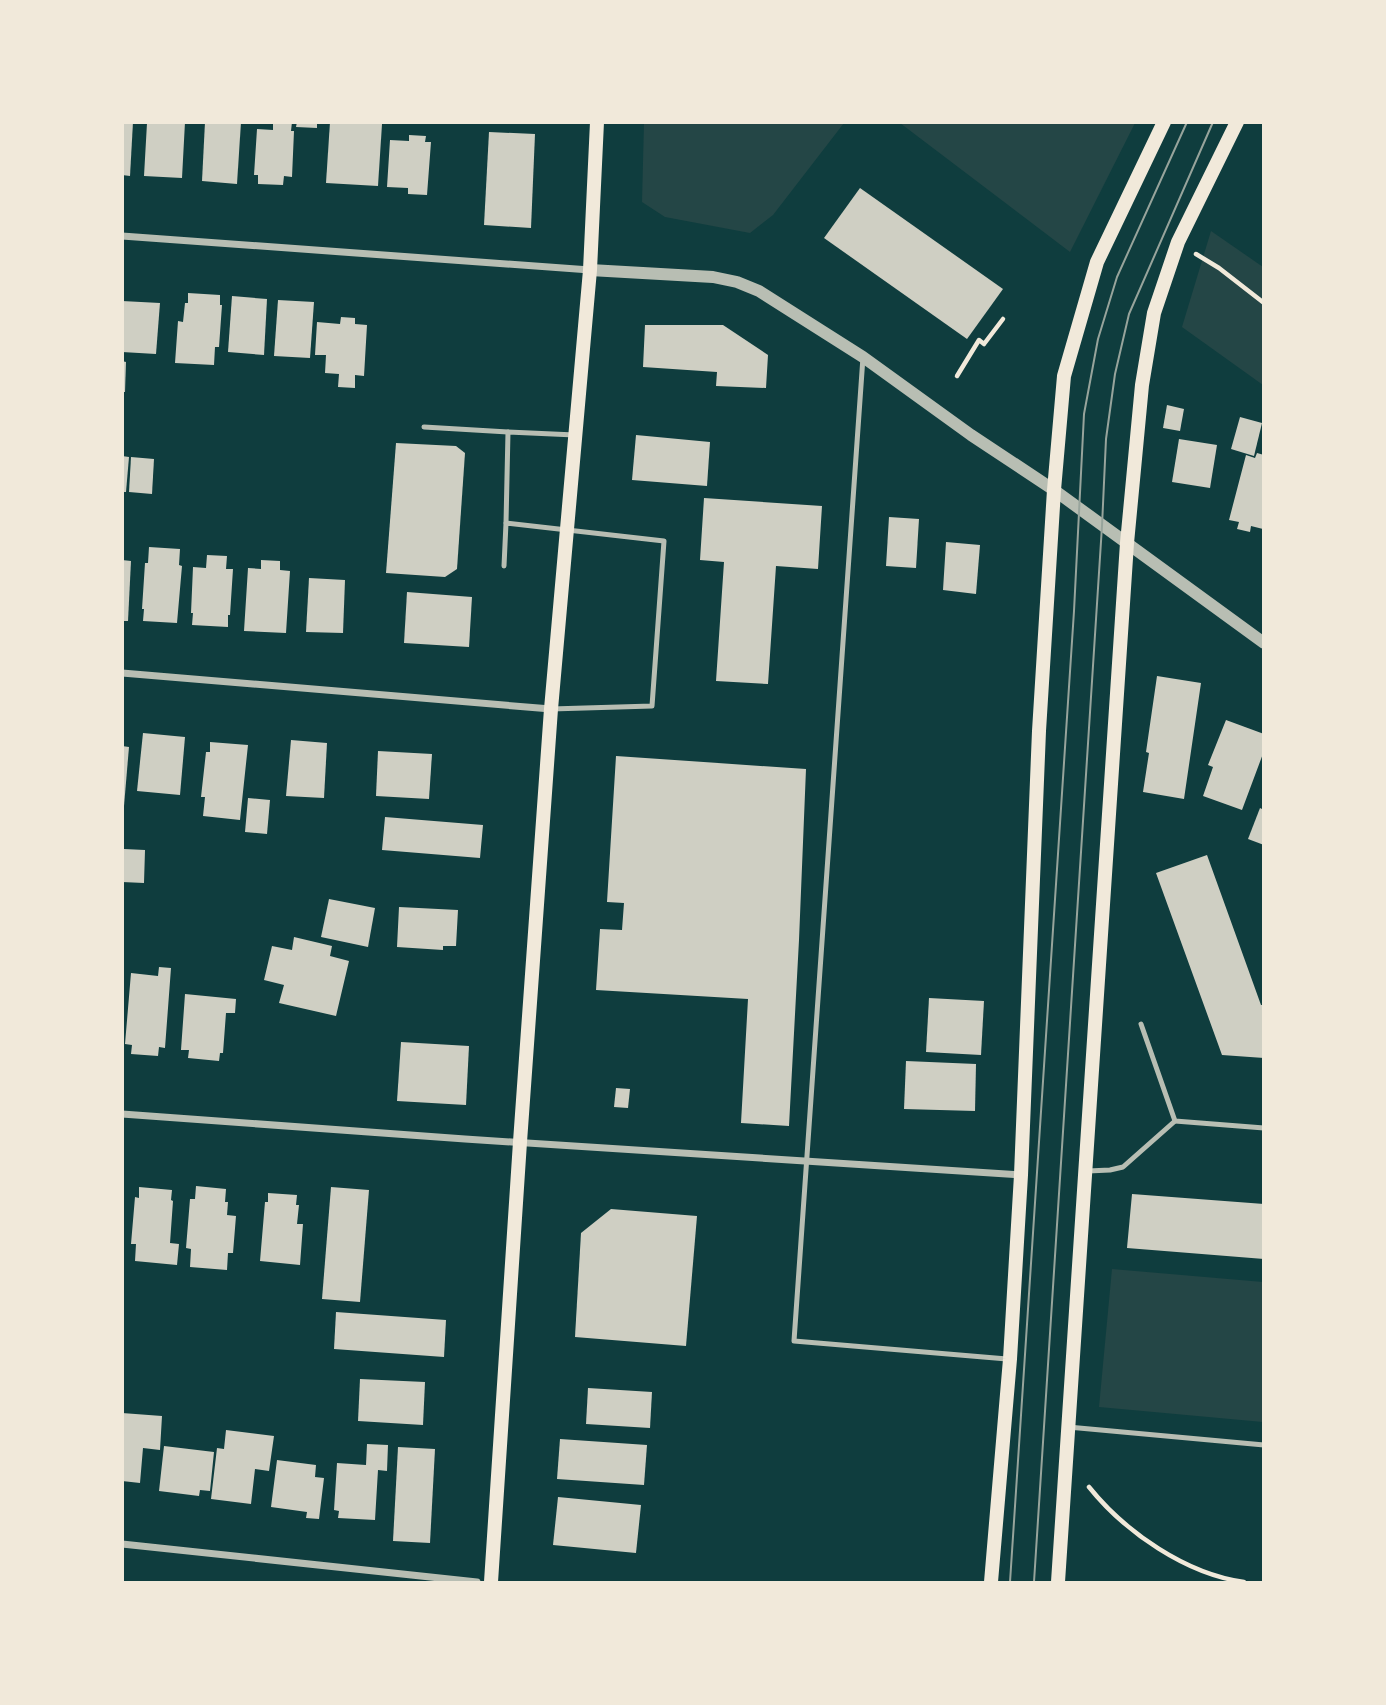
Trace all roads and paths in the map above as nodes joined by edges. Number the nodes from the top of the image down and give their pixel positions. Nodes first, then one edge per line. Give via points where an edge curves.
1 (597, 122) edge
2 (1164, 122) edge
3 (1237, 122) edge
4 (122, 236) edge
5 (1178, 242) junction
6 (590, 270) junction
7 (1264, 303) edge
8 (1003, 319) dead end
9 (863, 357) junction
10 (957, 376) dead end
11 (424, 427) dead end
12 (508, 432) junction
13 (576, 436) junction
14 (1054, 490) junction
15 (506, 523) junction
16 (567, 530) junction
17 (1127, 544) junction
18 (504, 566) dead end
19 (1264, 643) edge
20 (122, 673) edge
21 (551, 709) junction
22 (1141, 1024) dead end
23 (122, 1114) edge
24 (1175, 1121) junction
25 (1264, 1128) edge
26 (520, 1142) junction
27 (807, 1161) junction
28 (1086, 1171) junction
29 (1021, 1175) junction
30 (1010, 1359) junction
31 (1068, 1427) junction
32 (1264, 1444) edge
33 (1086, 1483) dead end
34 (122, 1544) edge
35 (477, 1583) edge
36 (491, 1583) edge
37 (991, 1583) edge
38 (1058, 1583) edge
39 (1244, 1583) edge

1 - 6 main road
2 - 14 main road via 1097,262 1064,376
3 - 5 main road
4 - 6 street
5 - 7 path
5 - 17 main road via 1154,313 1142,385
6 - 9 street via 737,282 759,290
6 - 13 main road
8 - 10 path via 984,344 979,340
9 - 14 street
9 - 27 lane
11 - 12 lane
12 - 13 lane
12 - 15 lane
13 - 16 main road
14 - 17 street
14 - 29 main road
15 - 16 lane
15 - 18 lane
16 - 21 main road
16 - 21 lane via 664,541 652,706
17 - 19 street
17 - 28 main road
20 - 21 street
21 - 26 main road
22 - 24 lane
23 - 26 street
24 - 25 lane
24 - 28 lane via 1123,1167
26 - 27 street
26 - 36 main road
27 - 29 street
27 - 30 lane via 794,1341
28 - 31 main road
29 - 30 main road
30 - 37 main road
31 - 32 lane
31 - 38 main road
33 - 39 path via 1131,1531 1197,1569
34 - 35 street

